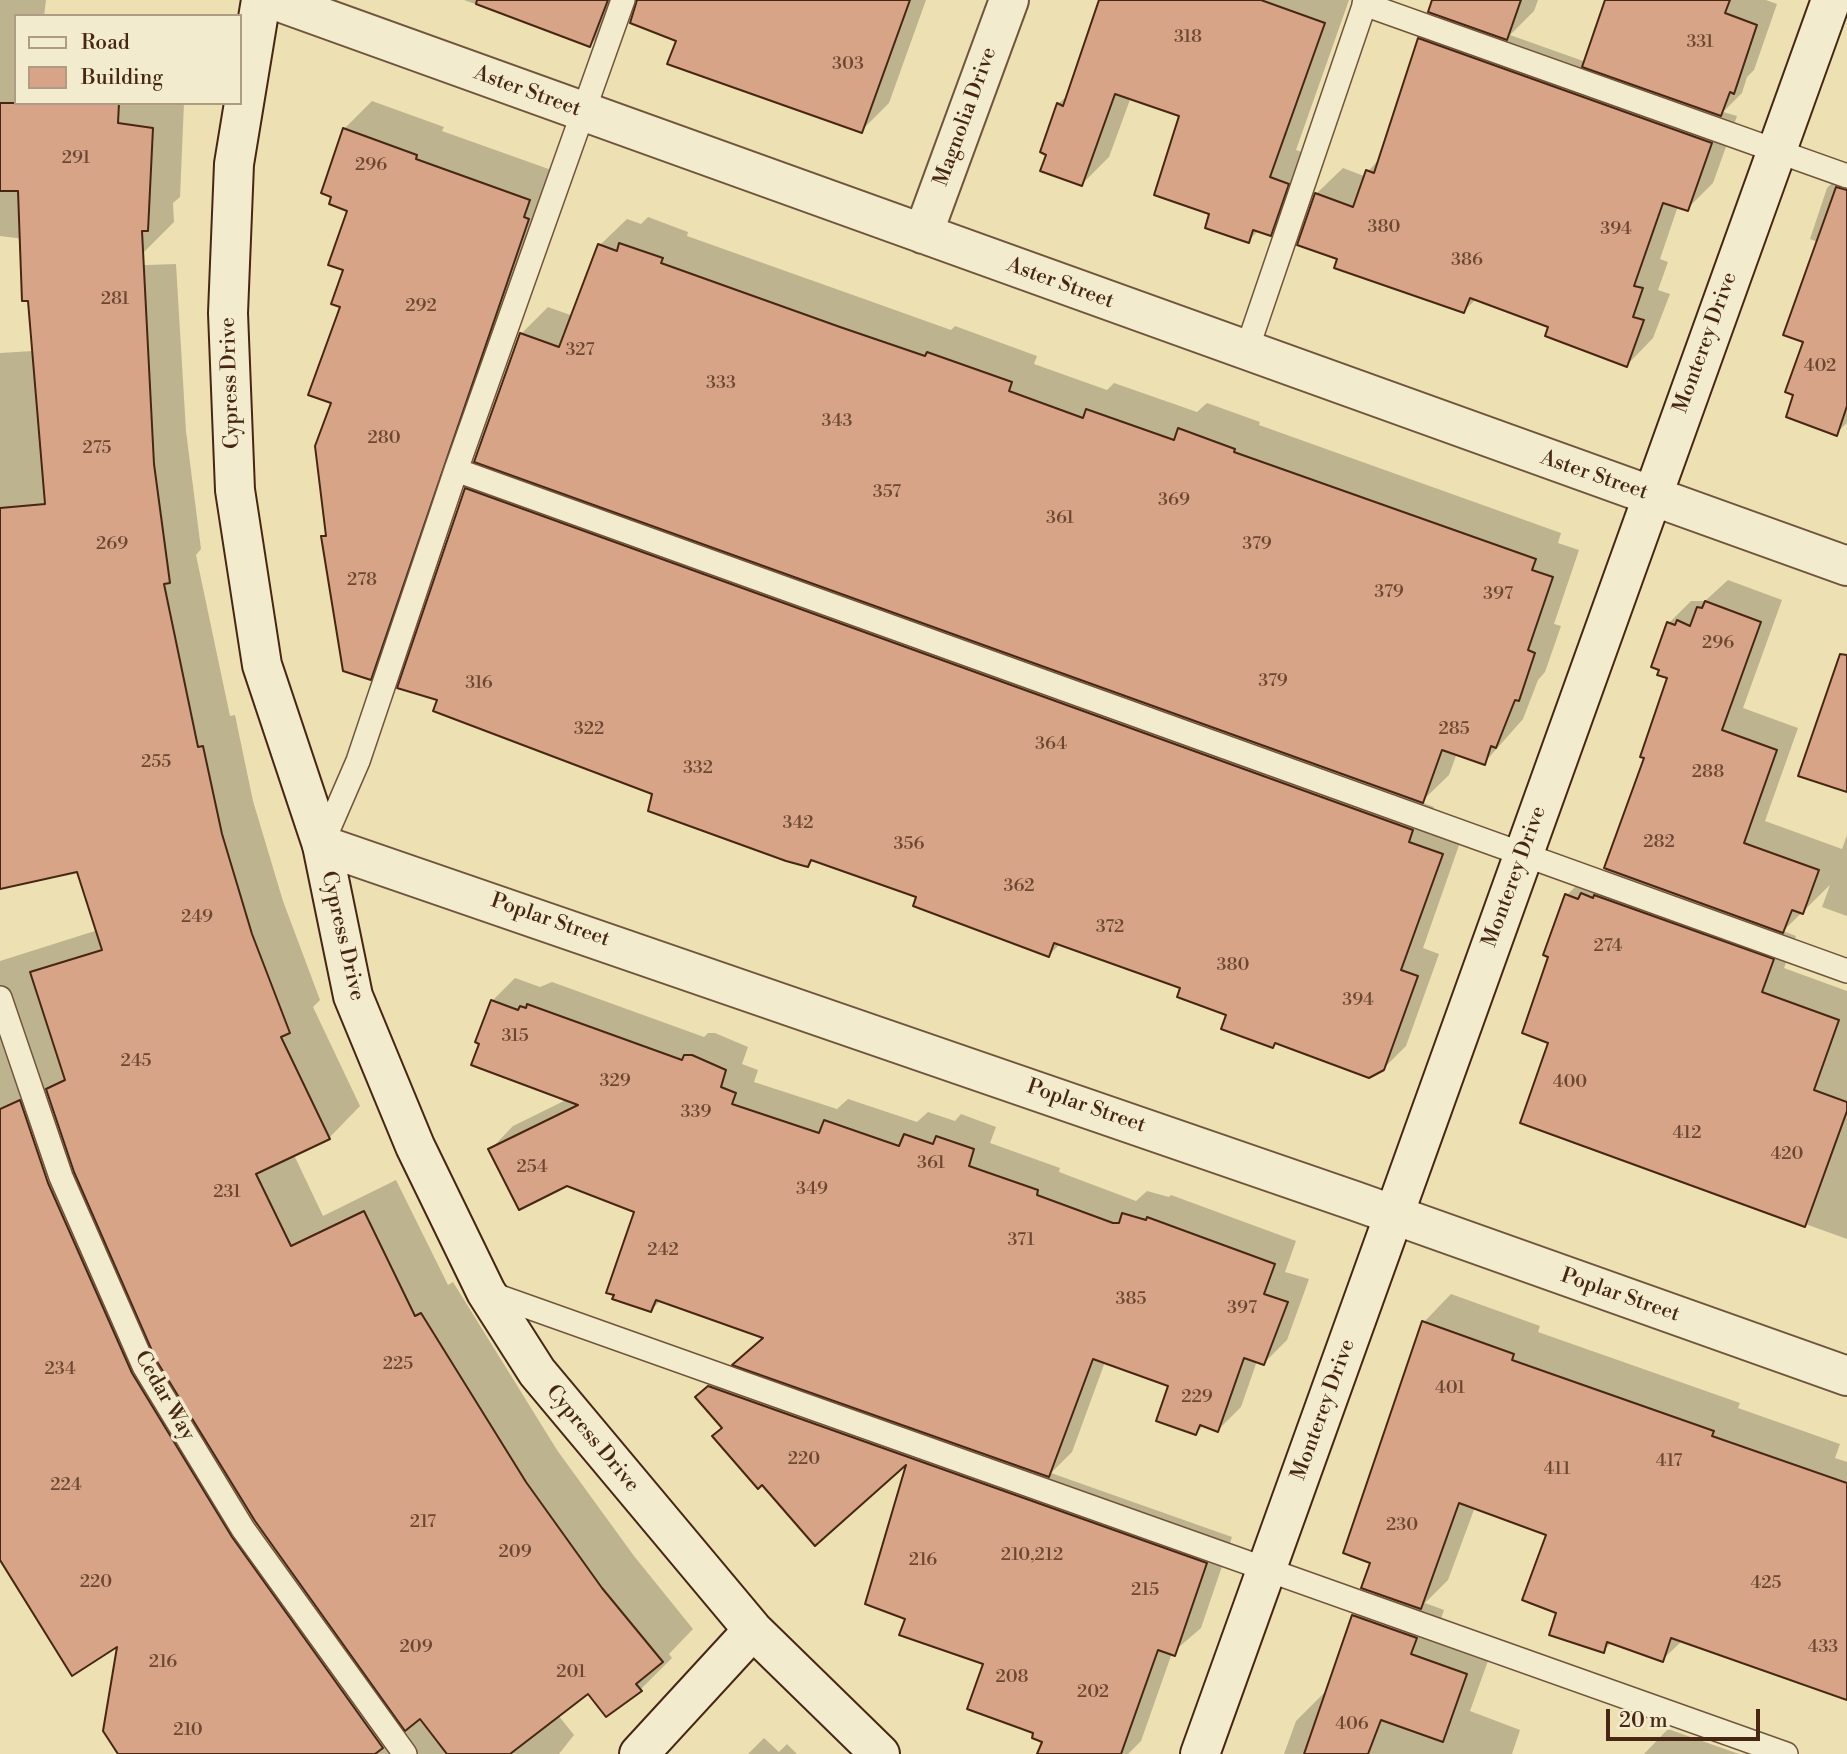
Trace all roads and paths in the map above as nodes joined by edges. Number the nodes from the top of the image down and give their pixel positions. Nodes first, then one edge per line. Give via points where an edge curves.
1 (261, 0) edge
2 (274, 0) edge
3 (623, 0) edge
4 (1009, 0) edge
5 (1831, 0) edge
6 (1365, 2) edge
7 (583, 112) junction
8 (1775, 150) junction
9 (1847, 176) edge
10 (923, 234) junction
11 (1246, 352) junction
12 (456, 470) junction
13 (1651, 495) junction
14 (1847, 566) edge
15 (322, 845) junction
16 (1523, 855) junction
17 (1847, 971) edge
18 (0, 998) edge
19 (1393, 1215) junction
20 (486, 1292) junction
21 (1847, 1376) edge
22 (1267, 1570) junction
23 (752, 1630) junction
24 (405, 1754) edge
25 (639, 1754) edge
26 (880, 1754) edge
27 (1200, 1754) edge
28 (1786, 1754) edge

1 - 15 street, Cypress Drive via 234,164 228,313 235,490 262,665
2 - 7 street, Aster Street
3 - 7 lane
4 - 10 street, Magnolia Drive
5 - 8 street, Monterey Drive
6 - 8 lane
6 - 11 lane
7 - 10 street, Aster Street
7 - 12 lane
8 - 9 lane
8 - 13 street, Monterey Drive
10 - 11 street, Aster Street
11 - 13 street, Aster Street
12 - 15 lane via 358,761
12 - 16 lane
13 - 14 street, Aster Street
13 - 16 street, Monterey Drive
15 - 19 street, Poplar Street
15 - 20 street, Cypress Drive via 353,996 415,1146
16 - 17 lane
16 - 19 street, Monterey Drive
18 - 24 lane, Cedar Way via 61,1177 144,1366 243,1529
19 - 21 street, Poplar Street
19 - 22 street, Monterey Drive
20 - 22 lane
20 - 23 street, Cypress Drive via 537,1372
22 - 27 street, Monterey Drive
22 - 28 lane
23 - 25 street
23 - 26 street, Cypress Drive

